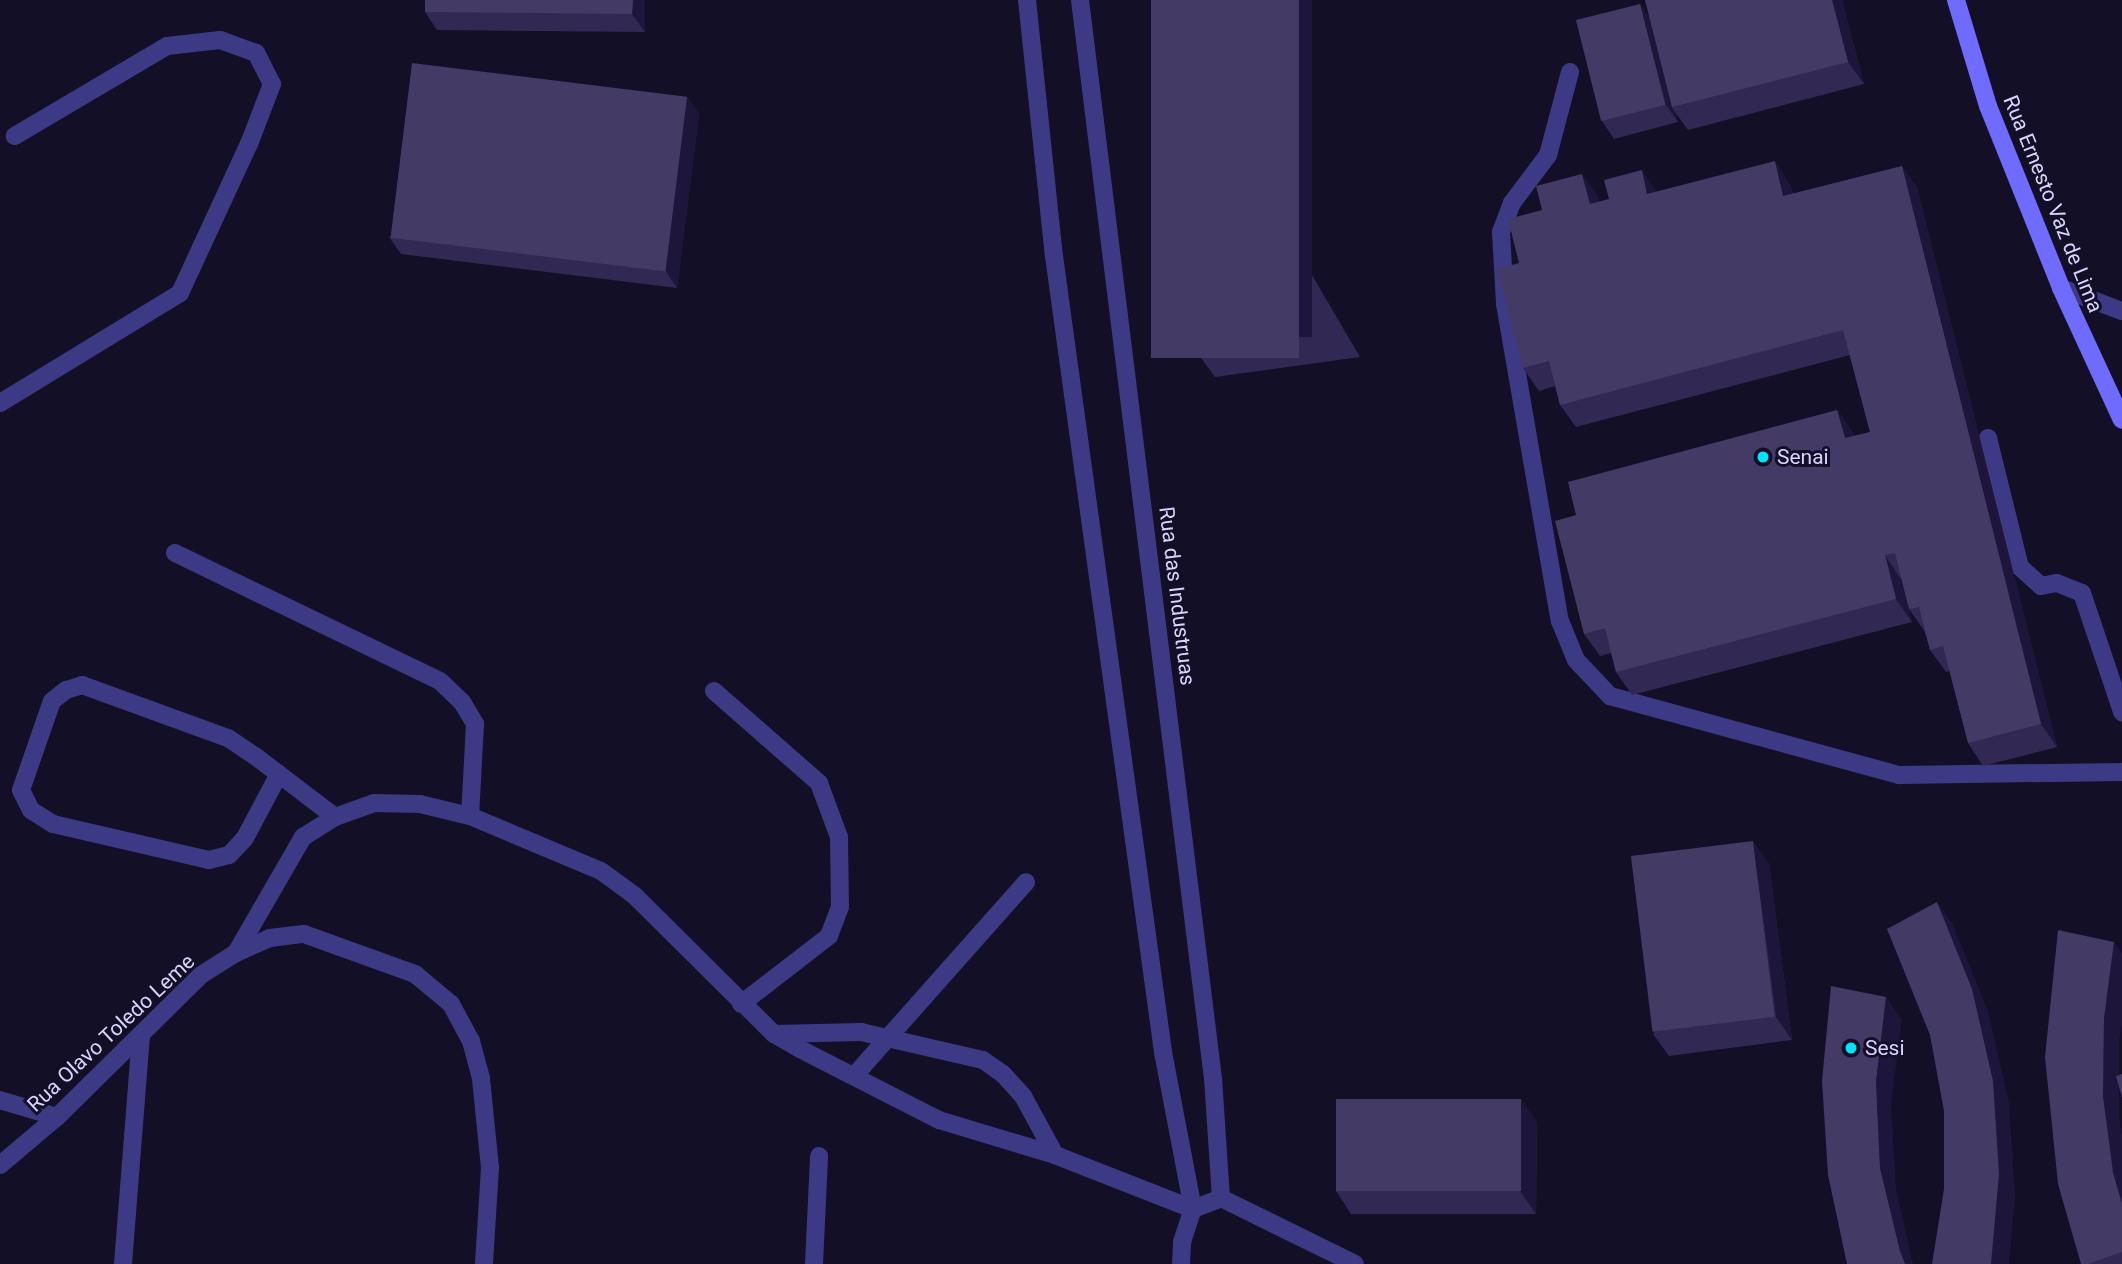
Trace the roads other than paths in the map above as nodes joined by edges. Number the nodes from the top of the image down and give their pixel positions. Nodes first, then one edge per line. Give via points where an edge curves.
1 (1027, 0) edge
2 (1080, 0) edge
3 (1956, 0) edge
4 (1570, 72) dead end
5 (15, 136) dead end
6 (2061, 288) junction
7 (2122, 311) edge
8 (0, 403) edge
9 (2120, 410) edge
10 (1988, 438) dead end
11 (175, 553) dead end
12 (714, 691) dead end
13 (2122, 712) edge
14 (2122, 772) edge
15 (279, 774) junction
16 (470, 816) junction
17 (335, 817) junction
18 (1026, 882) dead end
19 (236, 953) junction
20 (741, 1004) junction
21 (774, 1034) junction
22 (141, 1035) junction
23 (890, 1035) junction
24 (854, 1076) junction
25 (0, 1100) edge
26 (57, 1117) junction
27 (1055, 1155) junction
28 (819, 1156) dead end
29 (0, 1165) edge
30 (1221, 1198) junction
31 (1193, 1209) junction
32 (123, 1264) edge
33 (484, 1264) edge
34 (814, 1264) edge
35 (1181, 1264) edge
36 (1355, 1264) edge

1 - 31 street via 1054,256 1161,1038
2 - 30 street, Rua das Industruas via 1213,1078
3 - 6 street, Rua Ernesto Vaz de Lima via 1988,106
4 - 14 street via 1548,155 1512,203 1501,232 1505,304 1560,621 1576,660 1610,696 1899,775
5 - 8 street via 167,46 219,40 256,53 272,84 180,293
6 - 7 street
6 - 9 street, Rua Ernesto Vaz de Lima
10 - 13 street via 2020,567 2041,586 2057,583 2082,593
11 - 16 street via 440,681 462,702 475,724
12 - 20 street via 819,783 839,837 840,907 829,936
15 - 15 street via 228,738 82,685 52,701 21,790 31,810 53,824 209,860 229,855 245,838
15 - 17 street
16 - 17 street via 420,804 374,803
16 - 20 street via 601,871 635,896
17 - 19 street via 303,837
18 - 23 street
19 - 22 street, Rua Olavo Toledo Leme via 201,975
19 - 33 street, Rua Olavo Toledo Leme via 270,939 304,934 415,974 451,1004 471,1041 481,1079 489,1168
20 - 21 street
21 - 23 street
21 - 24 street
22 - 26 street, Rua Olavo Toledo Leme
22 - 32 street
23 - 24 street
23 - 27 street via 983,1060 1003,1074 1023,1096
24 - 27 street via 939,1120
25 - 26 street
26 - 29 street, Rua Olavo Toledo Leme
27 - 31 street
28 - 34 street
30 - 31 street
30 - 36 street
31 - 35 street via 1182,1242

